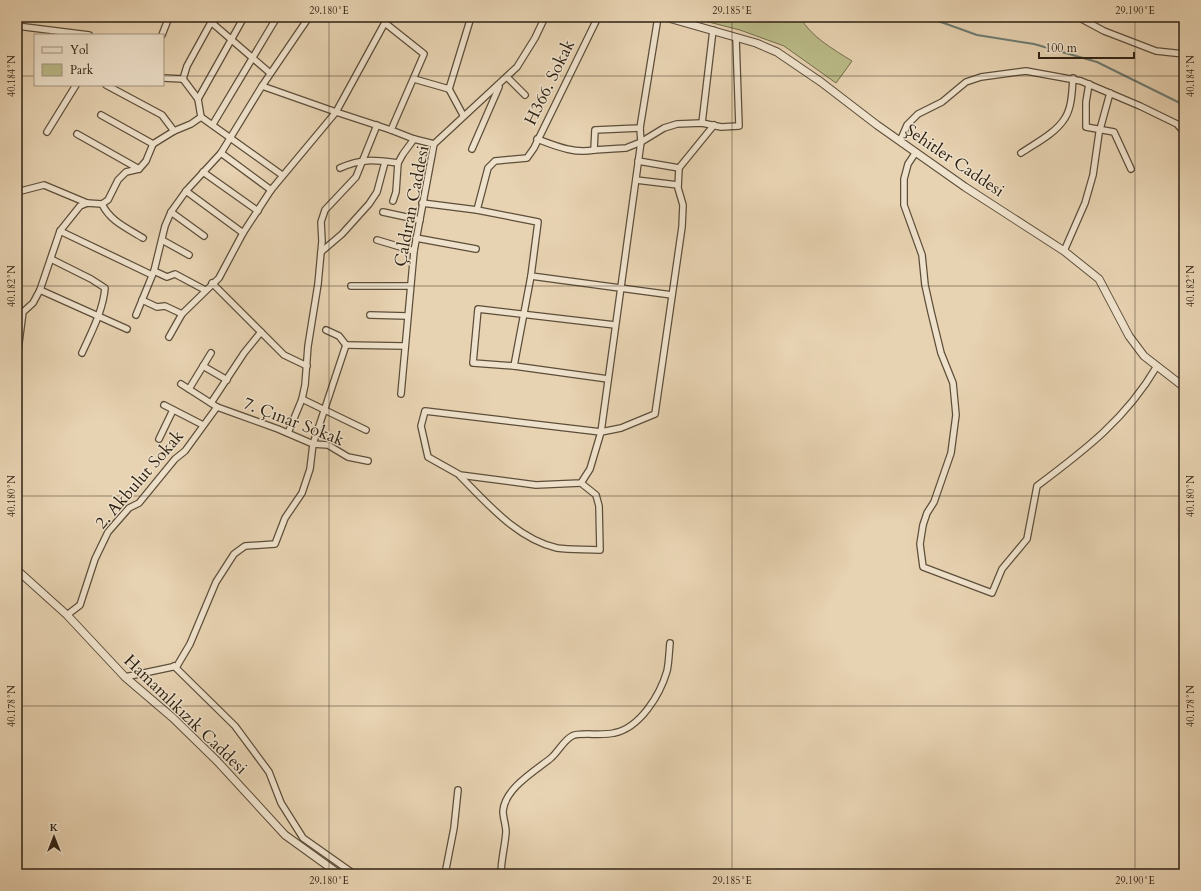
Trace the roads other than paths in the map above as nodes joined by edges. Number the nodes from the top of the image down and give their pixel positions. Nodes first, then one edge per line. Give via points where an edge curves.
1 (169, 17) edge
2 (244, 17) edge
3 (277, 17) edge
4 (308, 17) edge
5 (471, 17) edge
6 (545, 17) edge
7 (598, 17) edge
8 (658, 17) edge
9 (665, 17) edge
10 (1078, 17) edge
11 (213, 19) edge
12 (386, 20) edge
13 (17, 26) edge
14 (713, 30) junction
15 (83, 34) edge
16 (162, 34) edge
17 (736, 38) junction
18 (231, 40) junction
19 (1184, 54) edge
20 (252, 58) junction
21 (270, 73) junction
22 (507, 77) junction
23 (164, 78) edge
24 (1073, 78) junction
25 (183, 79) junction
26 (414, 79) junction
27 (501, 83) junction
28 (1089, 84) junction
29 (75, 86) edge
30 (108, 86) edge
31 (262, 86) junction
32 (449, 89) junction
33 (1110, 93) junction
34 (525, 95) dead end
35 (198, 99) junction
36 (336, 112) junction
37 (101, 115) dead end
38 (463, 115) junction
39 (201, 117) junction
40 (702, 123) junction
41 (213, 124) junction
42 (377, 125) junction
43 (714, 125) junction
44 (640, 128) junction
45 (1100, 129) junction
46 (391, 130) junction
47 (174, 131) junction
48 (47, 132) dead end
49 (1184, 132) edge
50 (77, 134) dead end
51 (230, 138) junction
52 (414, 139) junction
53 (537, 139) junction
54 (900, 141) junction
55 (641, 142) junction
56 (153, 144) junction
57 (434, 144) junction
58 (472, 149) dead end
59 (594, 150) junction
60 (916, 152) junction
61 (221, 153) junction
62 (1021, 153) dead end
63 (364, 160) junction
64 (638, 161) junction
65 (385, 162) junction
66 (398, 163) junction
67 (340, 168) dead end
68 (679, 168) junction
69 (139, 169) junction
70 (1131, 169) dead end
71 (203, 172) junction
72 (282, 175) junction
73 (636, 180) junction
74 (678, 185) junction
75 (271, 190) junction
76 (186, 191) junction
77 (17, 192) edge
78 (393, 201) dead end
79 (87, 203) junction
80 (422, 203) junction
81 (102, 204) junction
82 (477, 210) junction
83 (258, 211) junction
84 (171, 212) junction
85 (383, 212) dead end
86 (420, 220) junction
87 (60, 231) junction
88 (243, 233) junction
89 (204, 236) dead end
90 (143, 238) dead end
91 (416, 238) junction
92 (162, 240) junction
93 (377, 240) dead end
94 (476, 249) dead end
95 (414, 251) junction
96 (1064, 251) junction
97 (321, 252) junction
98 (189, 255) dead end
99 (51, 259) junction
100 (153, 273) junction
101 (531, 276) junction
102 (212, 283) junction
103 (351, 286) dead end
104 (410, 286) junction
105 (620, 288) junction
106 (40, 290) junction
107 (205, 290) junction
108 (672, 295) junction
109 (142, 300) junction
110 (17, 308) edge
111 (23, 312) junction
112 (182, 314) junction
113 (524, 314) junction
114 (136, 315) dead end
115 (370, 315) dead end
116 (98, 316) junction
117 (407, 316) junction
118 (615, 325) junction
119 (127, 329) dead end
120 (326, 330) dead end
121 (261, 332) junction
122 (169, 337) dead end
123 (346, 345) junction
124 (404, 346) junction
125 (82, 353) dead end
126 (211, 353) dead end
127 (17, 358) edge
128 (203, 366) junction
129 (307, 366) junction
130 (514, 366) junction
131 (1157, 366) junction
132 (608, 379) junction
133 (227, 380) junction
134 (181, 384) dead end
135 (1184, 387) edge
136 (189, 389) junction
137 (400, 394) dead end
138 (302, 398) junction
139 (212, 404) junction
140 (164, 405) dead end
141 (217, 408) junction
142 (173, 410) junction
143 (325, 410) junction
144 (203, 425) junction
145 (366, 430) dead end
146 (601, 432) junction
147 (288, 433) junction
148 (159, 439) dead end
149 (313, 444) junction
150 (368, 461) dead end
151 (460, 475) junction
152 (581, 483) junction
153 (17, 570) edge
154 (67, 615) junction
155 (670, 643) dead end
156 (174, 666) junction
157 (125, 677) junction
158 (458, 790) dead end
159 (339, 874) edge
160 (354, 874) edge
161 (445, 874) edge
162 (501, 874) edge

1 - 16 street
2 - 18 street
3 - 20 street
4 - 21 street
5 - 32 street
6 - 22 street, Çaldıran Caddesi via 517,67
7 - 53 street, H366. Sokak
8 - 44 street
9 - 14 street, Şehitler Caddesi
10 - 19 street via 1104,31 1156,51
11 - 18 street
11 - 25 street via 187,66
12 - 26 street via 424,54
12 - 36 street
13 - 15 street
14 - 17 street, Şehitler Caddesi
14 - 40 street
17 - 43 street via 739,126
17 - 54 street, Şehitler Caddesi via 777,52
18 - 20 street
18 - 35 street
20 - 21 street
20 - 41 street
21 - 31 street
22 - 27 street, Çaldıran Caddesi
22 - 34 street
23 - 25 street
24 - 28 street
24 - 54 street via 1026,71 981,77 966,82 942,102 918,114 907,125
24 - 62 street via 1071,100 1065,119 1048,136
25 - 35 street
26 - 32 street
26 - 46 street
27 - 38 street, Çaldıran Caddesi
27 - 58 street
28 - 33 street
28 - 45 street via 1086,127
29 - 48 street
30 - 47 street via 162,115
31 - 36 street
31 - 51 street
32 - 38 street
33 - 45 street
33 - 49 street via 1177,124
35 - 39 street
36 - 42 street
36 - 72 street
37 - 56 street
38 - 57 street, Çaldıran Caddesi
39 - 41 street
39 - 47 street
40 - 43 street
40 - 55 street via 677,124 664,128
41 - 51 street
42 - 46 street
42 - 63 street
43 - 68 street
44 - 55 street
44 - 59 street via 595,130
45 - 70 street via 1117,135
45 - 96 street via 1086,203
46 - 52 street
47 - 56 street
50 - 69 street
51 - 61 street
51 - 72 street
52 - 57 street
52 - 66 street
53 - 59 street via 573,151
53 - 82 street, H366. Sokak via 527,158 495,161 488,168
54 - 60 street, Şehitler Caddesi
55 - 59 street via 626,148
55 - 64 street
56 - 69 street via 146,161
57 - 80 street, Çaldıran Caddesi
60 - 96 street, Şehitler Caddesi
60 - 131 street via 908,164 904,179 904,205 922,255 928,298 941,354 953,383 956,415 951,452 934,502 923,525 920,544 923,567 992,593 1002,569 1027,539 1038,486 1079,454 1123,414 1139,395
61 - 71 street
61 - 75 street
63 - 65 street
63 - 67 street via 354,161
63 - 97 street via 356,177 325,210 321,222
64 - 68 street
64 - 73 street
65 - 66 street
65 - 97 street via 377,192 369,204 342,234
66 - 78 street
68 - 74 street
69 - 81 street via 126,172 118,180 108,200
71 - 76 street
71 - 83 street
72 - 75 street
73 - 74 street
73 - 105 street
74 - 108 street via 682,205 682,227
75 - 83 street
76 - 84 street
76 - 88 street
77 - 79 street via 44,185
79 - 81 street
79 - 87 street via 80,206
80 - 82 street
80 - 86 street, Çaldıran Caddesi
81 - 90 street via 107,214 115,221
82 - 101 street via 538,222
83 - 88 street
84 - 89 street
84 - 92 street
85 - 86 street
86 - 91 street, Çaldıran Caddesi
87 - 99 street
87 - 100 street
88 - 102 street via 223,271
91 - 94 street
91 - 95 street, Çaldıran Caddesi
92 - 98 street
92 - 100 street
93 - 95 street
95 - 104 street, Çaldıran Caddesi
96 - 131 street, Şehitler Caddesi via 1099,279 1129,336 1144,356
97 - 129 street
99 - 106 street
99 - 116 street via 105,288
100 - 107 street via 167,277 175,274
100 - 109 street
101 - 105 street
101 - 113 street
102 - 107 street
102 - 121 street
103 - 104 street
104 - 117 street, Çaldıran Caddesi
105 - 108 street
105 - 118 street
106 - 111 street via 33,303
106 - 116 street
107 - 112 street
108 - 146 street via 655,414 621,428
109 - 112 street
109 - 114 street
110 - 111 street
111 - 127 street
112 - 122 street
113 - 118 street
113 - 130 street
113 - 130 street via 478,309 473,362
115 - 117 street
116 - 119 street
116 - 125 street
117 - 124 street, Çaldıran Caddesi
118 - 132 street
120 - 123 street via 339,336
121 - 129 street via 284,355
121 - 133 street, 7. Çınar Sokak
123 - 124 street
123 - 143 street
124 - 137 street, Çaldıran Caddesi
126 - 128 street
128 - 133 street
128 - 136 street
129 - 138 street
130 - 132 street
131 - 135 street, Şehitler Caddesi
132 - 146 street
133 - 139 street, 7. Çınar Sokak
134 - 136 street, 7. Çınar Sokak
136 - 139 street, 7. Çınar Sokak
138 - 143 street
138 - 147 street
139 - 141 street, 7. Çınar Sokak
140 - 142 street
141 - 144 street, 2. Akbulut Sokak
141 - 147 street, 7. Çınar Sokak
142 - 144 street
142 - 148 street
143 - 145 street
143 - 149 street
144 - 154 street, 2. Akbulut Sokak via 149,492 139,503 129,508 108,532 95,559 80,605
146 - 151 street via 424,410 421,426 428,456
146 - 152 street via 590,469
147 - 149 street, 7. Çınar Sokak
149 - 150 street, 7. Çınar Sokak via 328,445 348,456
149 - 156 street via 310,469 302,493 284,518 275,544 245,546 234,554 216,582 190,644 177,666
151 - 152 street via 536,485
151 - 152 street via 489,505 524,534 556,548 600,550 599,506 596,495
153 - 154 street, Hamamlıkızık Caddesi
154 - 157 street, Hamamlıkızık Caddesi
155 - 162 street via 668,670 661,688 640,718 615,733 571,736 555,754 514,788 506,799 503,811 506,830
156 - 157 street
156 - 160 street via 235,726 269,772 281,803 303,838
157 - 159 street, Hamamlıkızık Caddesi via 217,760 285,835
158 - 161 street

